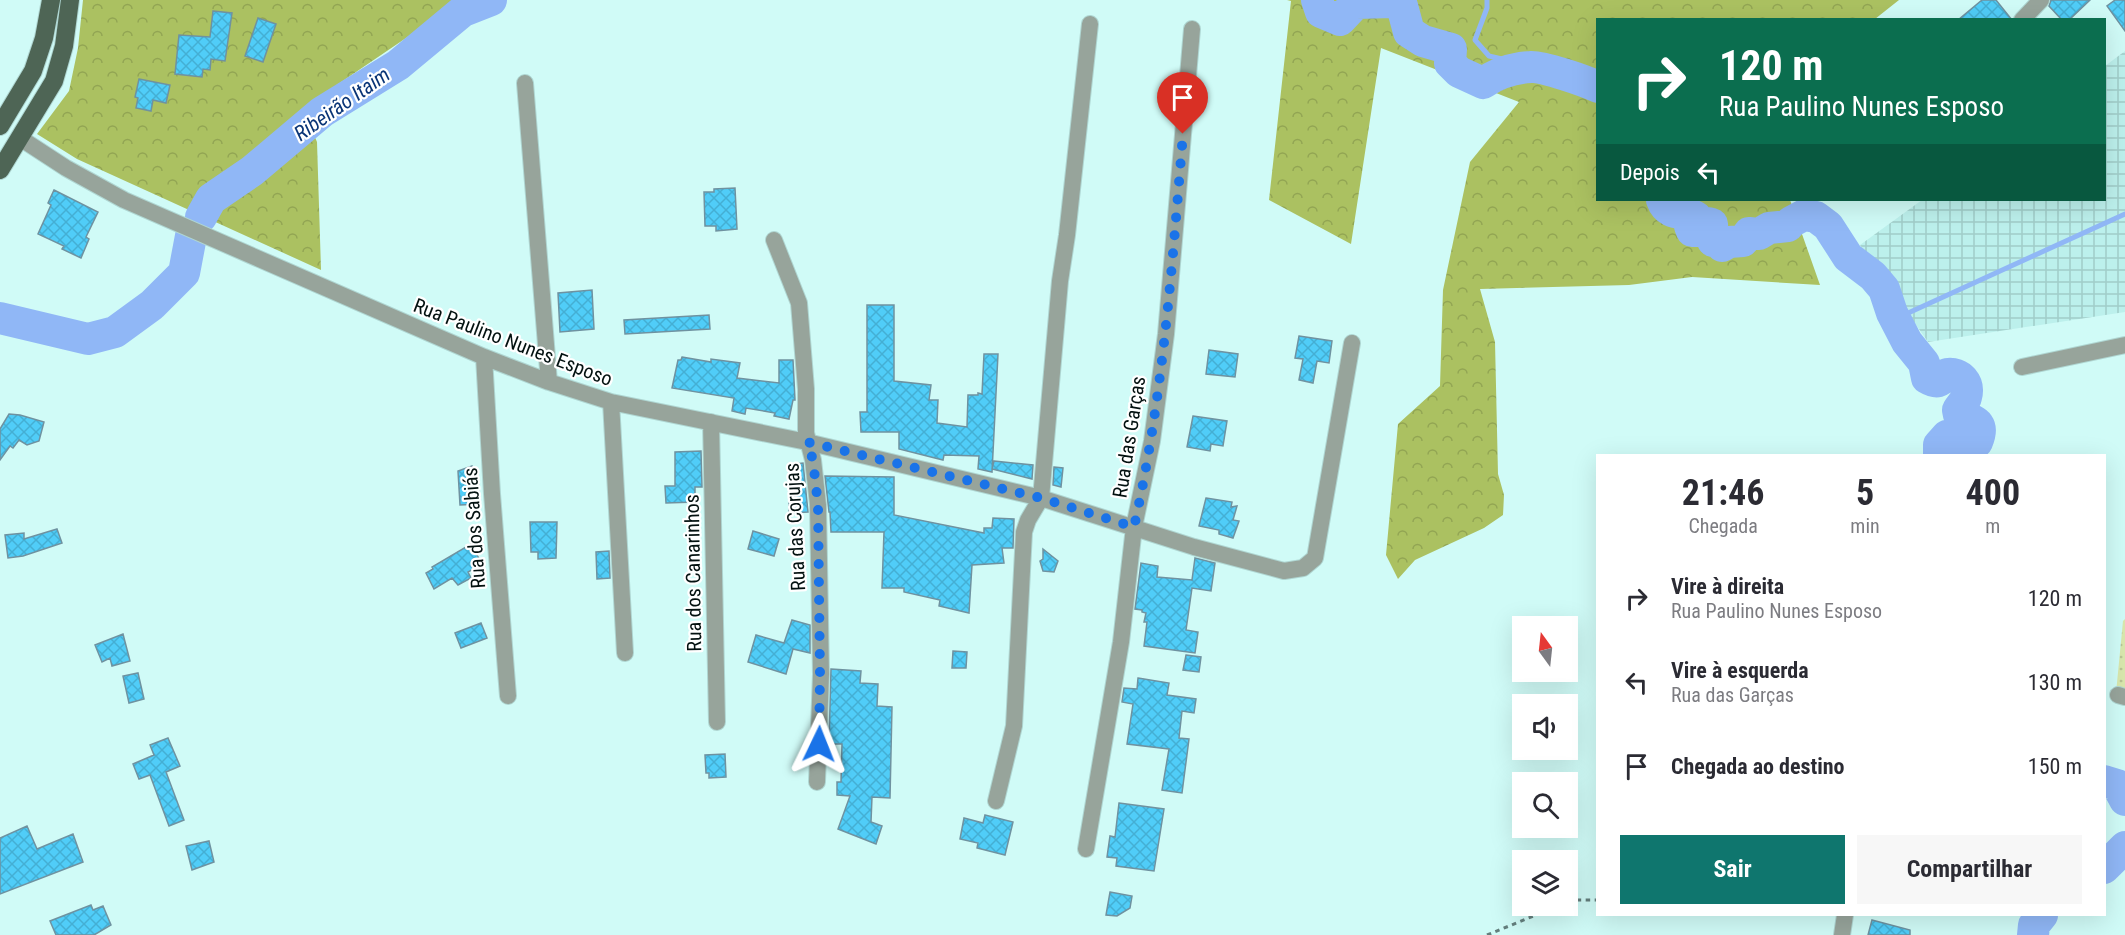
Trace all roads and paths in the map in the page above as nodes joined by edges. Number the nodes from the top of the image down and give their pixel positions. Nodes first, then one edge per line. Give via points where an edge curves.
1 (51, 0) edge
2 (70, 0) edge
3 (2041, 0) edge
4 (2024, 18) edge
5 (1090, 24) dead end
6 (1192, 29) dead end
7 (33, 71) junction
8 (525, 83) dead end
9 (0, 126) edge
10 (20, 138) junction
11 (0, 147) edge
12 (0, 170) edge
13 (774, 240) dead end
14 (1352, 344) dead end
15 (2125, 345) edge
16 (484, 357) junction
17 (2022, 367) dead end
18 (549, 382) junction
19 (611, 402) junction
20 (711, 422) junction
21 (807, 442) junction
22 (1041, 498) junction
23 (1134, 527) junction
24 (625, 653) dead end
25 (508, 696) dead end
26 (717, 722) dead end
27 (817, 782) dead end
28 (996, 801) dead end
29 (1086, 849) dead end
30 (1578, 900) edge
31 (1596, 900) edge
32 (1534, 916) edge
33 (1845, 916) edge
34 (1487, 935) edge
35 (1842, 935) edge

1 - 7 main road
2 - 10 main road via 64,46 54,81
3 - 4 street
5 - 22 street via 1060,281
6 - 23 street, Rua das Garças via 1166,334 1152,441
7 - 9 main road
7 - 10 main road via 15,127
8 - 18 street
10 - 11 main road
10 - 12 main road
10 - 16 street, Rua Paulino Nunes Esposo via 124,200
13 - 21 street, Rua das Corujas via 799,303
14 - 23 street, Rua Paulino Nunes Esposo via 1315,558 1303,568 1284,571
15 - 17 street
16 - 18 street, Rua Paulino Nunes Esposo
16 - 25 street, Rua dos Sabiás
18 - 19 street, Rua Paulino Nunes Esposo
19 - 20 street, Rua Paulino Nunes Esposo
19 - 24 street
20 - 21 street, Rua Paulino Nunes Esposo
20 - 26 street, Rua dos Canarinhos
21 - 22 street, Rua Paulino Nunes Esposo
21 - 27 street, Rua das Corujas via 818,505
22 - 23 street, Rua Paulino Nunes Esposo
22 - 28 street via 1024,532 1014,726
23 - 29 street, Rua das Garças via 1121,642
30 - 31 path
32 - 34 path
33 - 35 street

